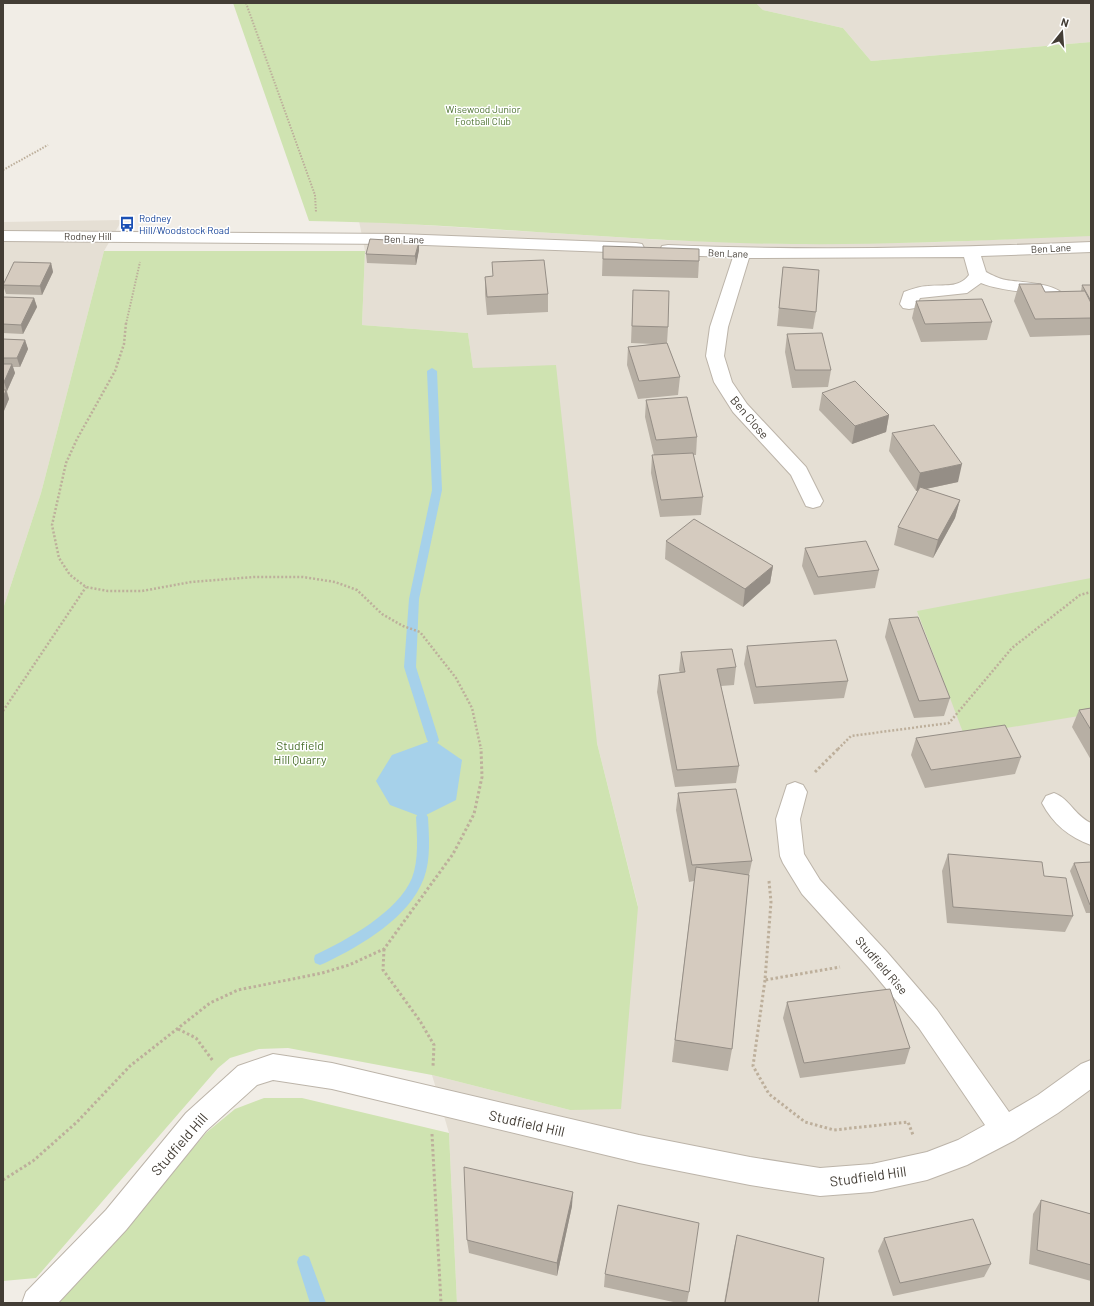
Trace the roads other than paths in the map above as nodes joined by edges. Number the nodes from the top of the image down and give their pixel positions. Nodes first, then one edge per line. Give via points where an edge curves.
1 (3, 236) edge
2 (316, 237) joint
3 (1091, 247) edge
4 (970, 252) junction
5 (742, 254) junction
6 (978, 275) junction
7 (1057, 297) edge
8 (909, 304) dead end
9 (813, 500) dead end
10 (795, 792) road end
11 (1054, 803) dead end
12 (1091, 835) edge
13 (1091, 1073) edge
14 (1005, 1130) junction
15 (37, 1303) edge

1 - 2 street, Rodney Hill
2 - 5 street, Ben Lane via 511,241
3 - 4 street, Ben Lane
4 - 5 street, Ben Lane
4 - 6 street
5 - 9 street, Ben Close via 718,327 715,356 723,382 740,408 800,472
6 - 7 street via 992,282 1042,289
6 - 8 street via 972,284 959,291 926,291 910,296
10 - 14 street, Studfield Rise via 788,819 792,856 811,887 928,1019
11 - 12 street via 1072,825
13 - 14 street, Studfield Hill via 1048,1104
14 - 15 street, Studfield Hill via 967,1151 927,1166 872,1178 820,1182 639,1149 332,1076 273,1068 248,1075 196,1122 116,1220

